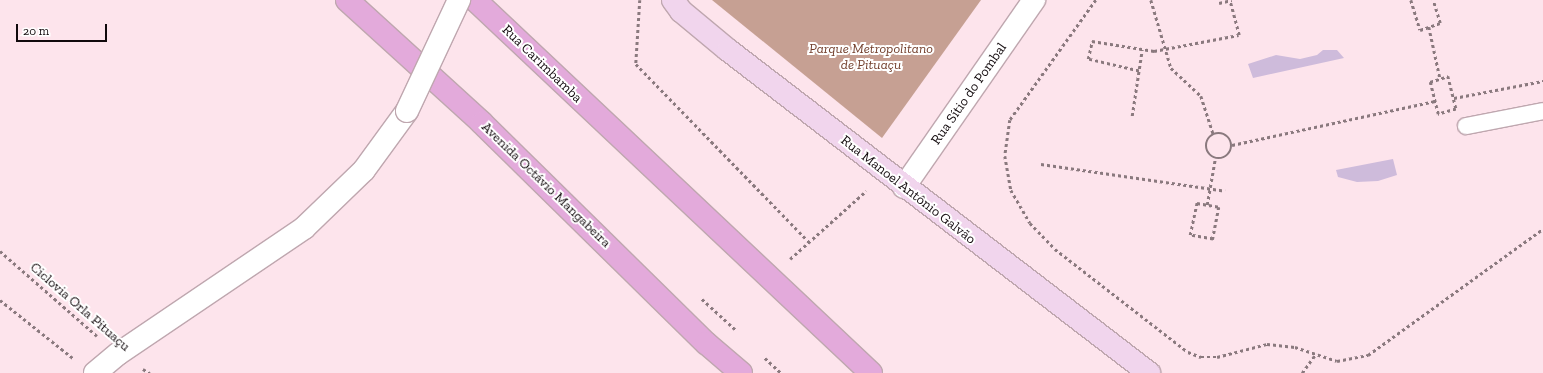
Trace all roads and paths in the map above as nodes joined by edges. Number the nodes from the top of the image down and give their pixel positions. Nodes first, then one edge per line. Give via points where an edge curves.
1 (348, 0) edge
2 (459, 0) edge
3 (475, 0) edge
4 (640, 0) edge
5 (673, 0) edge
6 (1034, 0) edge
7 (1096, 0) edge
8 (1152, 0) edge
9 (1231, 0) edge
10 (1411, 0) edge
11 (1433, 0) edge
12 (1219, 3) dead end
13 (1429, 27) junction
14 (1142, 50) junction
15 (1166, 51) junction
16 (1139, 71) junction
17 (1440, 78) junction
18 (1542, 81) edge
19 (1543, 86) edge
20 (1454, 98) junction
21 (1435, 101) junction
22 (1456, 108) dead end
23 (1543, 111) edge
24 (1438, 114) dead end
25 (1132, 116) dead end
26 (1466, 126) dead end
27 (1213, 134) junction
28 (1232, 145) junction
29 (1215, 158) junction
30 (1041, 164) dead end
31 (886, 173) junction
32 (904, 187) junction
33 (1210, 189) junction
34 (1224, 191) dead end
35 (1207, 205) junction
36 (1543, 229) edge
37 (809, 242) junction
38 (0, 251) edge
39 (769, 278) junction
40 (0, 300) edge
41 (118, 354) junction
42 (1316, 354) junction
43 (87, 368) edge
44 (150, 373) edge
45 (741, 373) edge
46 (871, 373) edge
47 (1149, 373) edge
48 (1302, 373) edge

1 - 45 main road, Avenida Octávio Mangabeira via 482,123 706,343
2 - 41 street, bridge via 407,111 364,170 304,228
3 - 39 main road, Rua Carimbamba
4 - 37 path via 636,64
5 - 31 street, Rua Manoel Antônio Galvão via 681,11 728,50
6 - 32 street, Rua Sítio do Pombal
7 - 42 path via 1010,120 1005,156 1010,183 1030,223 1055,249 1188,352 1201,357 1217,357 1267,344 1295,347
8 - 15 path
9 - 12 path
9 - 15 path via 1239,35
10 - 13 path via 1420,30
11 - 13 path via 1440,24
13 - 17 path
14 - 15 path
14 - 16 path
14 - 16 path via 1092,41 1088,59
15 - 27 path via 1176,74 1201,96
16 - 25 path
17 - 20 path via 1448,76
17 - 21 path via 1430,82
18 - 19 path
18 - 20 path
20 - 22 path
21 - 24 path
21 - 28 path
23 - 26 lane
27 - 28 path via 1228,136
27 - 29 path via 1206,147 1207,152
28 - 29 path via 1225,158
29 - 33 path
30 - 33 path
31 - 32 street, Rua Manoel Antônio Galvão
31 - 37 path
32 - 47 street, Rua Manoel Antônio Galvão
33 - 34 path
33 - 35 path
35 - 35 path via 1197,203 1190,235 1213,239 1219,207
36 - 42 path via 1368,355 1337,361
37 - 39 path
38 - 41 path, Ciclovia Orla Pituaçu
39 - 46 main road
40 - 43 path
41 - 43 street
41 - 44 path, Ciclovia Orla Pituaçu
42 - 48 path

